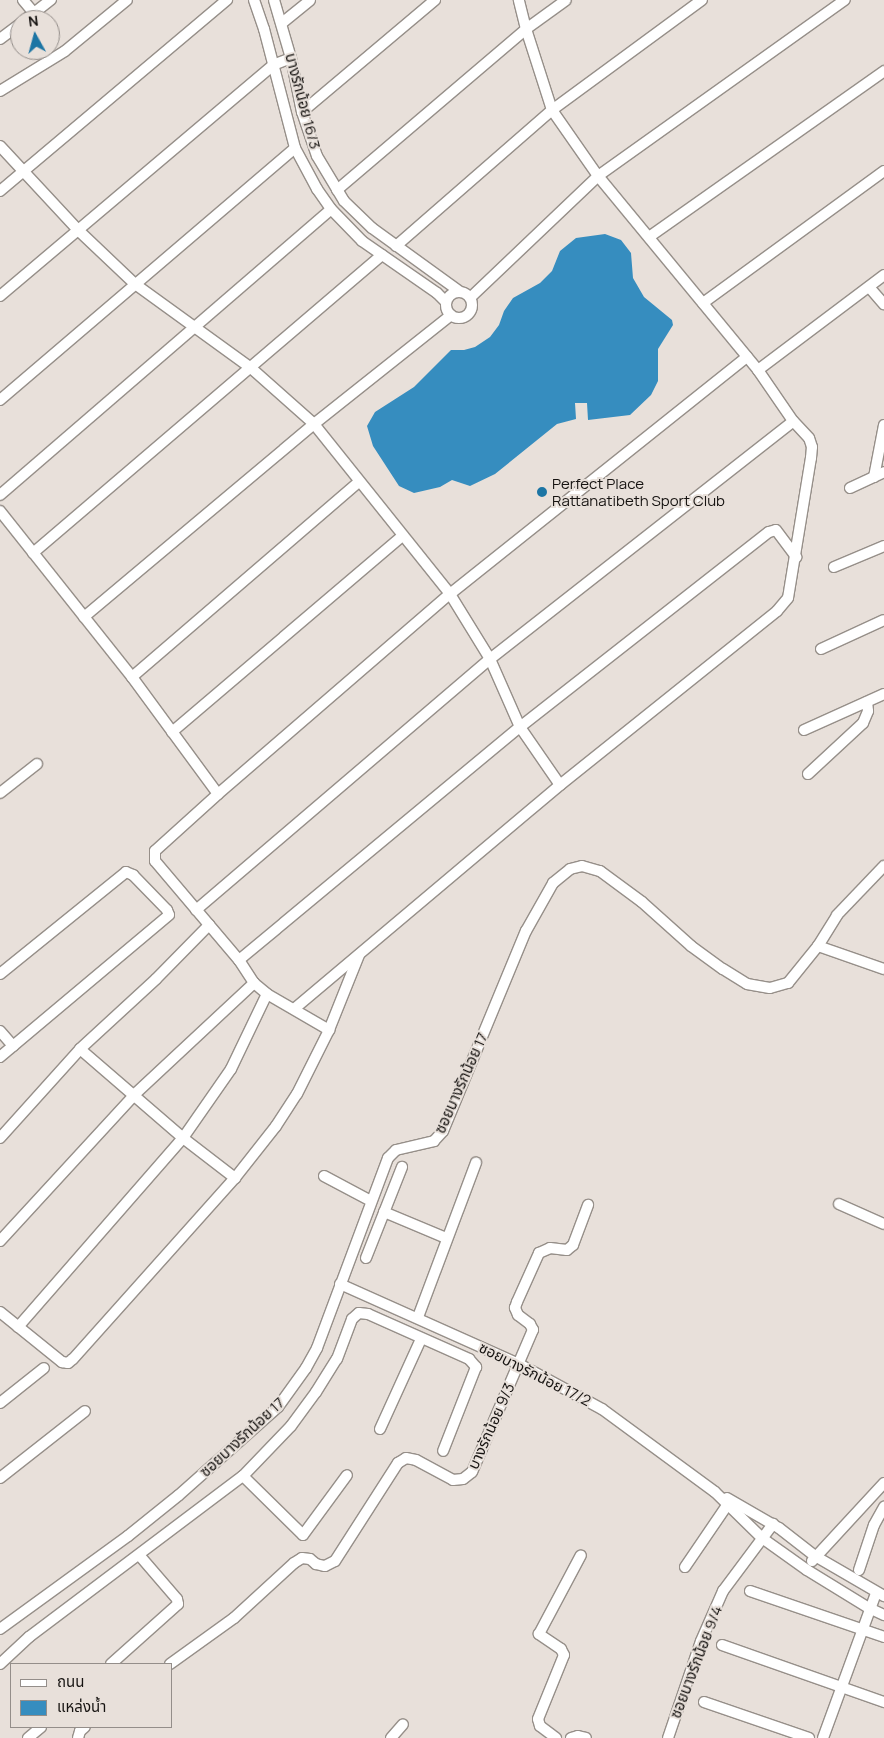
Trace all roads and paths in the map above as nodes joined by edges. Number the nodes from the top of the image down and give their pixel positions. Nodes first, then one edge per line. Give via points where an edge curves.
1 (51, 0) edge
2 (127, 0) edge
3 (227, 0) edge
4 (254, 0) edge
5 (274, 0) edge
6 (310, 0) edge
7 (435, 0) edge
8 (519, 0) edge
9 (566, 0) edge
10 (702, 0) edge
11 (846, 0) edge
12 (39, 10) edge
13 (282, 23) junction
14 (526, 29) junction
15 (291, 58) junction
16 (273, 65) junction
17 (884, 71) edge
18 (0, 91) edge
19 (552, 110) junction
20 (302, 112) junction
21 (0, 146) edge
22 (295, 148) junction
23 (22, 171) junction
24 (884, 171) edge
25 (598, 176) junction
26 (337, 190) junction
27 (0, 191) edge
28 (331, 209) junction
29 (78, 230) junction
30 (649, 237) junction
31 (396, 246) junction
32 (382, 255) junction
33 (884, 275) edge
34 (135, 284) junction
35 (869, 288) junction
36 (459, 291) junction
37 (0, 296) edge
38 (471, 297) junction
39 (446, 302) junction
40 (702, 303) junction
41 (884, 304) edge
42 (451, 315) junction
43 (194, 326) junction
44 (747, 357) junction
45 (251, 368) junction
46 (758, 370) junction
47 (0, 400) edge
48 (793, 421) junction
49 (314, 424) junction
50 (884, 425) edge
51 (879, 474) edge
52 (359, 482) junction
53 (850, 488) dead end
54 (0, 495) edge
55 (0, 511) edge
56 (402, 536) junction
57 (884, 546) edge
58 (33, 553) junction
59 (796, 557) junction
60 (834, 568) dead end
61 (450, 594) junction
62 (84, 617) junction
63 (884, 620) edge
64 (821, 649) dead end
65 (490, 659) junction
66 (132, 677) junction
67 (884, 694) edge
68 (867, 702) junction
69 (520, 727) junction
70 (804, 730) dead end
71 (172, 732) junction
72 (37, 764) dead end
73 (808, 774) dead end
74 (560, 785) junction
75 (0, 793) edge
76 (218, 794) junction
77 (884, 866) edge
78 (196, 910) junction
79 (209, 925) junction
80 (818, 946) junction
81 (359, 954) junction
82 (239, 960) junction
83 (884, 969) edge
84 (0, 974) edge
85 (254, 983) junction
86 (267, 994) junction
87 (294, 1009) junction
88 (0, 1030) edge
89 (329, 1030) junction
90 (13, 1046) junction
91 (80, 1049) junction
92 (0, 1057) edge
93 (135, 1094) junction
94 (0, 1138) edge
95 (183, 1138) junction
96 (476, 1163) dead end
97 (402, 1167) dead end
98 (324, 1176) dead end
99 (235, 1178) junction
100 (371, 1201) junction
101 (839, 1204) dead end
102 (588, 1205) dead end
103 (384, 1212) junction
104 (884, 1224) edge
105 (446, 1238) junction
106 (0, 1241) edge
107 (366, 1258) dead end
108 (340, 1284) junction
109 (0, 1312) edge
110 (418, 1317) junction
111 (18, 1327) junction
112 (421, 1339) junction
113 (518, 1364) junction
114 (44, 1368) dead end
115 (0, 1403) edge
116 (86, 1411) dead end
117 (380, 1429) dead end
118 (443, 1451) dead end
119 (347, 1475) dead end
120 (243, 1476) junction
121 (0, 1478) edge
122 (884, 1483) edge
123 (729, 1502) junction
124 (884, 1508) edge
125 (773, 1524) junction
126 (762, 1538) junction
127 (140, 1555) junction
128 (581, 1555) dead end
129 (815, 1556) junction
130 (684, 1567) dead end
131 (807, 1570) junction
132 (858, 1570) dead end
133 (750, 1591) dead end
134 (880, 1595) edge
135 (869, 1608) junction
136 (884, 1615) edge
137 (0, 1628) edge
138 (862, 1629) junction
139 (884, 1637) edge
140 (722, 1645) dead end
141 (113, 1663) edge
142 (171, 1663) edge
143 (0, 1664) edge
144 (841, 1686) junction
145 (704, 1702) dead end
146 (884, 1702) edge
147 (403, 1724) dead end
148 (39, 1728) edge
149 (28, 1738) edge
150 (391, 1738) edge
151 (556, 1738) edge
152 (571, 1738) edge
153 (586, 1738) edge
154 (668, 1738) edge
155 (809, 1738) edge
156 (823, 1738) edge

1 - 12 street
2 - 18 street via 66,51
3 - 23 street
4 - 16 street
5 - 13 street, บางรักน้อย 16/3
6 - 13 street
7 - 20 street
8 - 14 street
9 - 14 street
10 - 19 street
11 - 25 street
13 - 15 street, บางรักน้อย 16/3
14 - 19 street
14 - 26 street
15 - 16 street
15 - 20 street, บางรักน้อย 16/3
16 - 22 street
16 - 29 street
17 - 30 street
19 - 25 street
19 - 31 street
20 - 26 street, บางรักน้อย 16/3 via 317,156
21 - 23 street
22 - 28 street
22 - 34 street
23 - 27 street
23 - 29 street
24 - 40 street
25 - 30 street
25 - 38 street
26 - 31 street, บางรักน้อย 16/3 via 372,228
28 - 32 street via 362,241
28 - 43 street
29 - 34 street
29 - 37 street
30 - 40 street
31 - 36 street, บางรักน้อย 16/3
32 - 39 street
32 - 45 street
33 - 35 street
34 - 43 street
34 - 47 street
35 - 41 street
35 - 46 street
36 - 38 street
36 - 39 street via 451,294
38 - 42 street via 473,306 470,313 459,318
39 - 42 street
40 - 44 street
42 - 49 street
43 - 45 street
43 - 54 street
44 - 46 street
44 - 61 street
45 - 49 street
45 - 58 street
46 - 48 street
48 - 59 street via 809,438 812,447
48 - 65 street
49 - 52 street
49 - 62 street
50 - 51 street
51 - 53 street
52 - 56 street
52 - 66 street
55 - 58 street
56 - 61 street
56 - 71 street
57 - 60 street
58 - 62 street
59 - 69 street via 776,530 769,532
59 - 74 street via 784,606
61 - 65 street
61 - 76 street
62 - 66 street
63 - 64 street
65 - 69 street
65 - 78 street
66 - 71 street
67 - 68 street
68 - 70 street
68 - 73 street via 863,723
69 - 74 street
69 - 82 street
71 - 76 street
72 - 75 street
74 - 81 street
76 - 78 street via 155,851 154,856
77 - 80 street, ซอยบางรักน้อย 17 via 837,915
78 - 79 street
79 - 82 street
79 - 91 street
80 - 83 street
80 - 100 street, ซอยบางรักน้อย 17 via 788,983 770,988 747,984 691,946 642,902 600,871 582,866 570,869 553,883 526,930 443,1131 434,1141 396,1150 388,1158
81 - 87 street
81 - 89 street
82 - 85 street
84 - 90 street via 126,872 133,875 169,915
85 - 86 street
85 - 93 street
86 - 87 street
86 - 95 street via 231,1069
87 - 89 street
88 - 90 street
89 - 99 street via 298,1094
90 - 92 street
91 - 93 street
91 - 94 street
93 - 95 street
93 - 106 street
95 - 99 street
95 - 111 street
96 - 105 street
97 - 103 street
98 - 100 street
99 - 111 street via 68,1363 62,1362
100 - 108 street, ซอยบางรักน้อย 17
101 - 104 street
102 - 113 street, บางรักน้อย 9/3 via 573,1245 567,1250 550,1248 539,1253 517,1302 518,1315 533,1330
103 - 105 street
103 - 107 street
105 - 110 street
108 - 110 street, ซอยบางรักน้อย 17/2
108 - 137 street, ซอยบางรักน้อย 17 via 317,1348 278,1407 128,1536
109 - 111 street
110 - 113 street, ซอยบางรักน้อย 17/2
112 - 117 street
112 - 118 street via 470,1359 476,1367
112 - 120 street via 368,1314 358,1313 352,1319 337,1359 316,1392 291,1426
113 - 123 street, ซอยบางรักน้อย 17/2 via 602,1408
113 - 142 street, บางรักน้อย 9/3 via 472,1472 463,1480 453,1480 416,1460 406,1458 398,1463 335,1561 325,1566 302,1558 234,1618
114 - 115 street
116 - 121 street
119 - 120 street via 303,1535
120 - 127 street
122 - 129 street
123 - 125 street, ซอยบางรักน้อย 17/2
123 - 126 street, ซอยบางรักน้อย 17/2
123 - 130 street
124 - 132 street via 874,1525
125 - 126 street, ซอยบางรักน้อย 9/4
125 - 129 street, ซอยบางรักน้อย 17/2
126 - 131 street, ซอยบางรักน้อย 17/2
126 - 154 street, ซอยบางรักน้อย 9/4 via 723,1591 701,1641
127 - 141 street via 178,1604
127 - 143 street via 29,1637
128 - 151 street via 539,1634 561,1649 564,1655 538,1719 540,1726
129 - 131 street
129 - 134 street, ซอยบางรักน้อย 17/2
131 - 135 street, ซอยบางรักน้อย 17/2
133 - 138 street
134 - 135 street
135 - 136 street, ซอยบางรักน้อย 17/2
135 - 138 street
138 - 139 street
138 - 144 street
140 - 144 street
144 - 146 street
144 - 156 street
145 - 155 street
147 - 150 street
148 - 149 street
152 - 153 street

